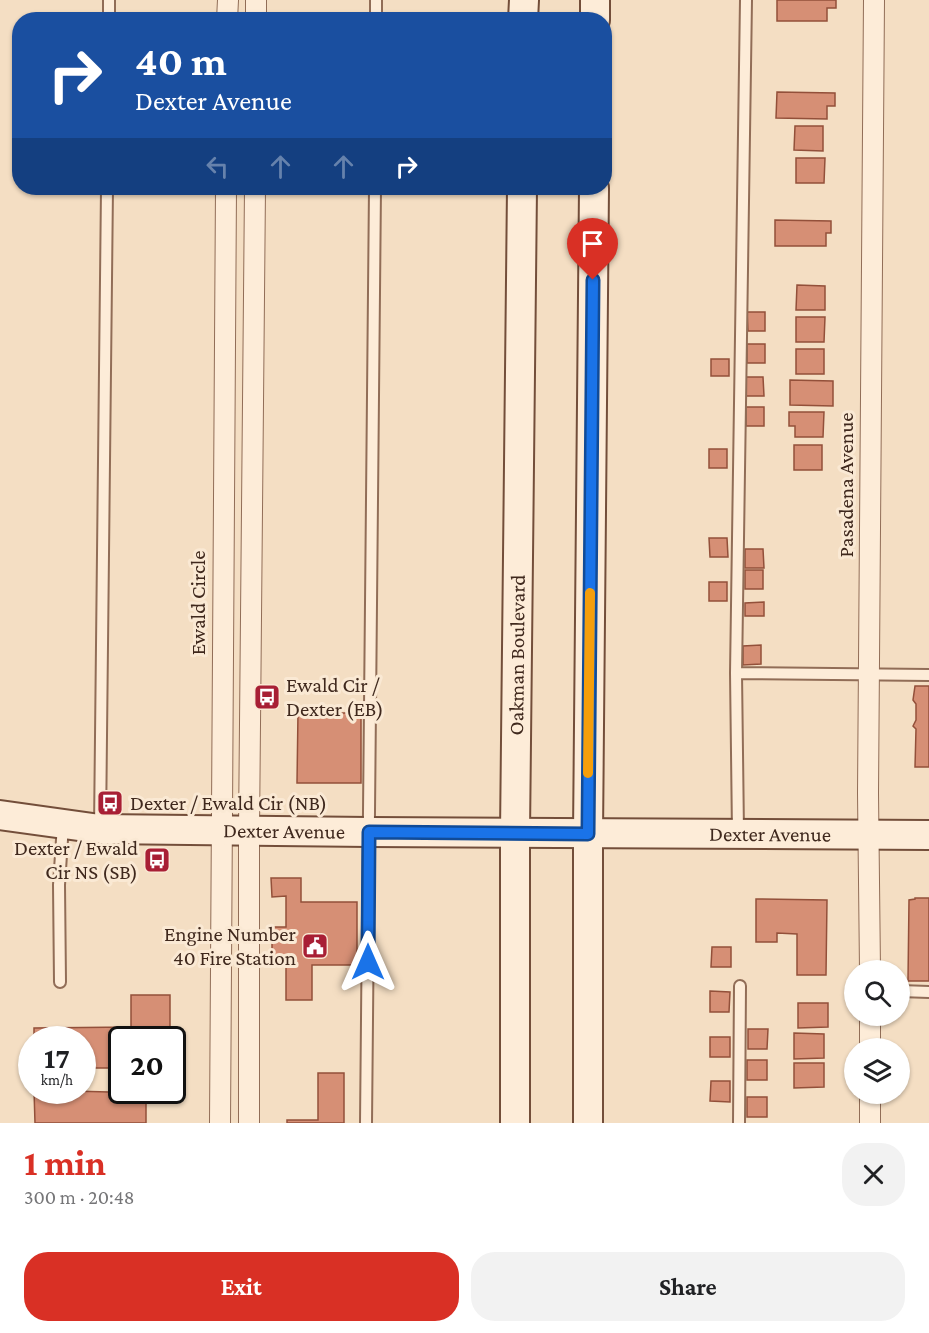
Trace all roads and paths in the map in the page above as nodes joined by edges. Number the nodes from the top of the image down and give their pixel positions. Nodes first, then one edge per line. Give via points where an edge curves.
1 (746, 0) edge
2 (874, 0) edge
3 (107, 195) edge
4 (226, 195) edge
5 (255, 195) edge
6 (375, 195) edge
7 (522, 195) edge
8 (594, 195) edge
9 (736, 673) junction
10 (869, 675) junction
11 (929, 675) edge
12 (0, 815) edge
13 (63, 824) junction
14 (100, 829) junction
15 (220, 830) junction
16 (249, 831) junction
17 (369, 832) junction
18 (515, 833) junction
19 (588, 834) junction
20 (738, 835) junction
21 (868, 835) junction
22 (929, 836) edge
23 (870, 960) edge
24 (60, 982) dead end
25 (740, 987) dead end
26 (910, 991) edge
27 (929, 992) edge
28 (220, 1018) junction
29 (249, 1018) junction
30 (870, 1104) edge
31 (220, 1123) edge
32 (249, 1123) edge
33 (366, 1123) edge
34 (515, 1123) edge
35 (588, 1123) edge
36 (739, 1123) edge
37 (870, 1123) edge

1 - 9 lane
2 - 10 street, Pasadena Avenue
3 - 14 lane
4 - 15 street, Ewald Circle
5 - 16 street
6 - 17 lane
7 - 18 street, Oakman Boulevard
8 - 19 street
9 - 10 lane
9 - 20 lane
10 - 11 lane
10 - 21 street, Pasadena Avenue
12 - 13 street, Dexter Avenue
13 - 14 street, Dexter Avenue
13 - 24 lane
14 - 15 street, Dexter Avenue
15 - 16 street, Dexter Avenue
15 - 28 street, Ewald Circle
16 - 17 street, Dexter Avenue
16 - 29 street
17 - 18 street, Dexter Avenue
17 - 33 lane
18 - 19 street, Dexter Avenue
18 - 34 street, Oakman Boulevard
19 - 20 street, Dexter Avenue
19 - 35 street
20 - 21 street, Dexter Avenue
21 - 22 street, Dexter Avenue
21 - 23 street, Pasadena Avenue
25 - 36 lane
26 - 27 lane
28 - 29 street
28 - 31 street, Ewald Circle
29 - 32 street
30 - 37 street

